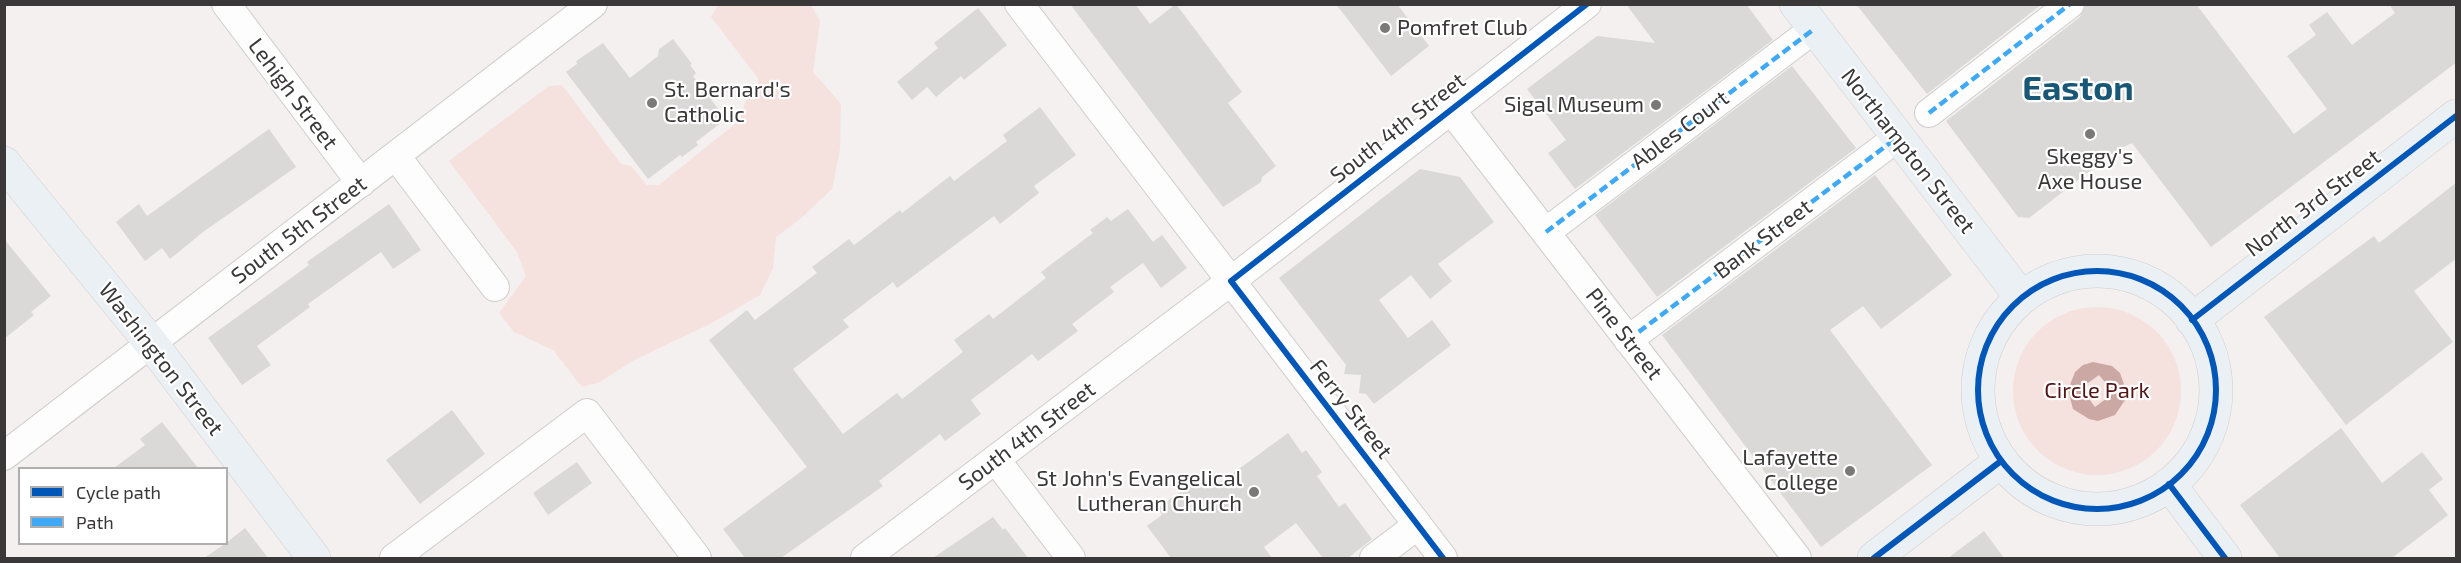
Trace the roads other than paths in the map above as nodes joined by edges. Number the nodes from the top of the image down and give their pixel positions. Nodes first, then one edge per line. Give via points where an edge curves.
1 (226, 4) edge
2 (593, 4) edge
3 (1019, 4) edge
4 (1587, 4) edge
5 (2070, 4) edge
6 (1805, 17) edge
7 (1451, 110) junction
8 (1929, 113) dead end
9 (2457, 116) edge
10 (1898, 137) junction
11 (396, 156) junction
12 (4, 164) edge
13 (361, 183) junction
14 (1546, 232) junction
15 (1231, 280) junction
16 (495, 287) dead end
17 (2021, 297) junction
18 (2192, 320) junction
19 (1628, 340) junction
20 (151, 343) junction
21 (4, 456) edge
22 (996, 460) junction
23 (2001, 461) junction
24 (2169, 484) junction
25 (1418, 525) junction
26 (314, 558) edge
27 (394, 558) edge
28 (697, 558) edge
29 (865, 558) edge
30 (1071, 558) edge
31 (1374, 558) edge
32 (1443, 558) edge
33 (1797, 558) edge
34 (1874, 558) edge
35 (2225, 558) edge

1 - 13 street, Lehigh Street
2 - 11 street, South 5th Street
3 - 15 street, Ferry Street
4 - 7 street, South 4th Street
5 - 8 street
6 - 10 main road, Northampton Street
6 - 14 street, Ables Court
7 - 14 street, Pine Street
7 - 15 street, South 4th Street
9 - 18 main road, North 3rd Street
10 - 17 main road, Northampton Street
10 - 19 street, Bank Street
11 - 13 street, South 5th Street
11 - 16 street
12 - 20 main road, Washington Street
13 - 20 street, South 5th Street
14 - 19 street, Pine Street
15 - 22 street, South 4th Street
15 - 25 street, Ferry Street
17 - 18 main road via 2049,280 2077,273 2113,273 2145,282 2170,296
17 - 23 main road via 2002,319 1979,375 1979,408 1986,435
18 - 24 main road via 2207,347 2212,367 2216,390 2214,414 2192,462
19 - 33 street, Pine Street
20 - 21 street, South 5th Street
20 - 26 main road, Washington Street
22 - 29 street, South 4th Street
22 - 30 street
23 - 24 main road via 2022,485 2043,497 2085,509 2142,500
23 - 34 main road
24 - 35 main road
25 - 31 street
25 - 32 street, Ferry Street
27 - 28 street via 587,413

